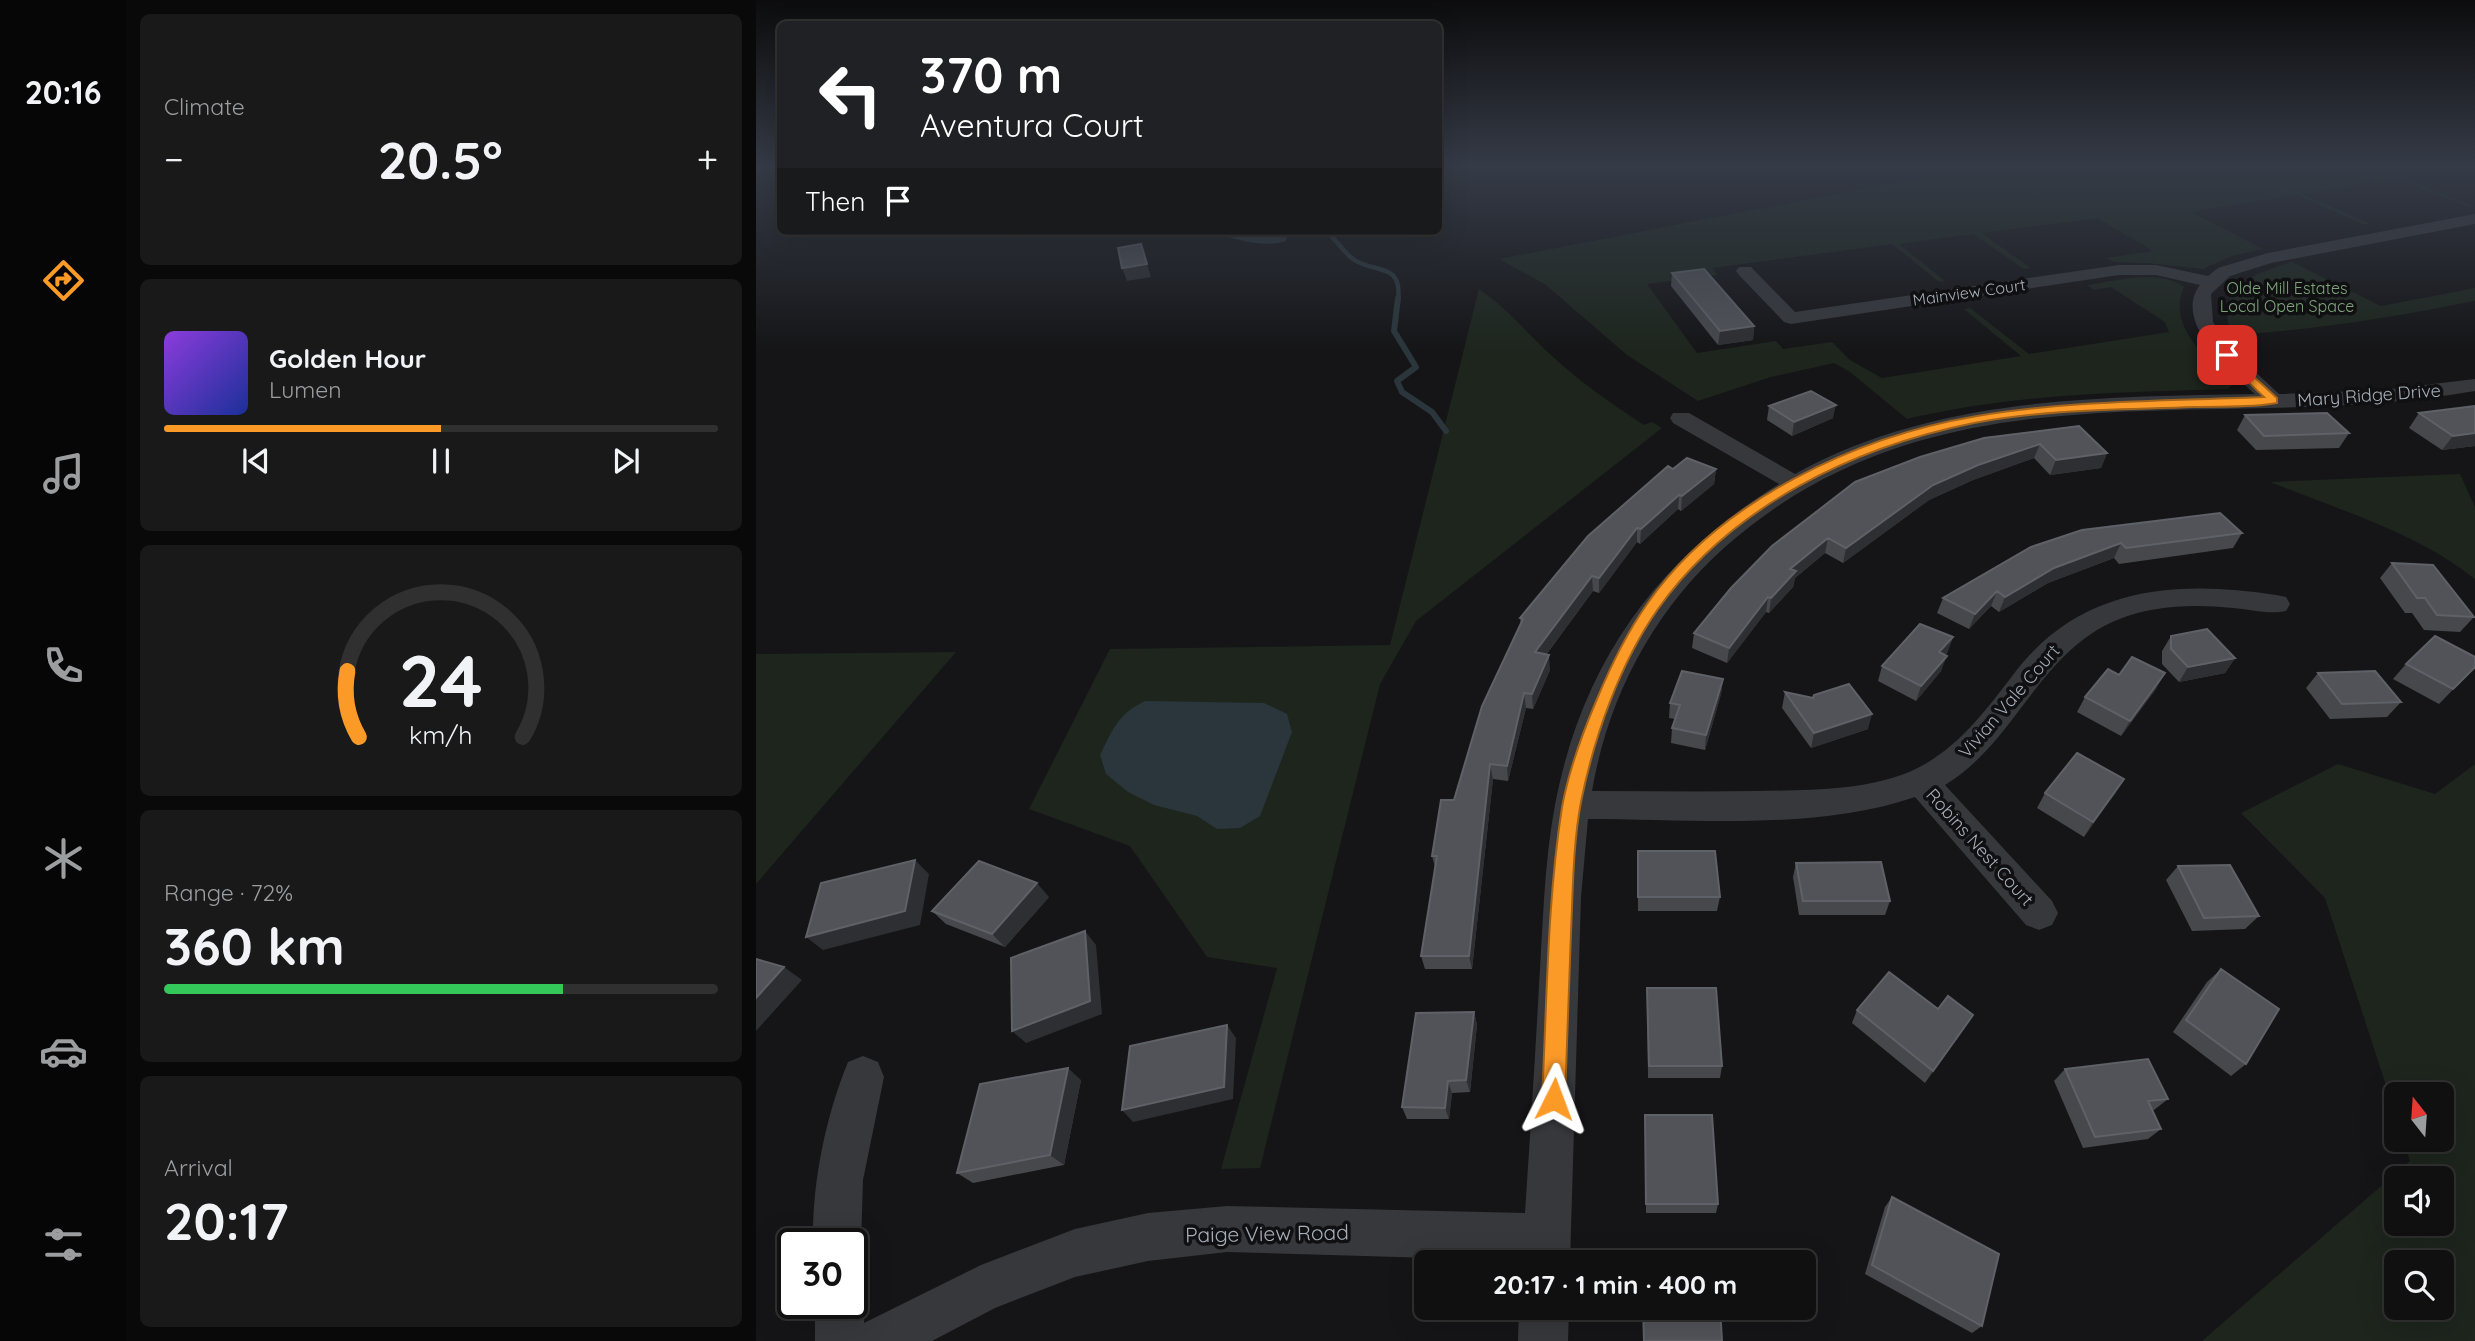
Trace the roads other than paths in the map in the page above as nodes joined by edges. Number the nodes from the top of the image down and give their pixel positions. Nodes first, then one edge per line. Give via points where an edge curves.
1 (2429, 228) edge
2 (1745, 271) dead end
3 (2211, 282) junction
4 (2475, 385) edge
5 (2273, 400) junction
6 (1682, 418) dead end
7 (1794, 483) junction
8 (2276, 604) dead end
9 (1921, 781) junction
10 (1572, 805) junction
11 (2039, 913) dead end
12 (863, 1077) dead end
13 (836, 1228) edge
14 (1547, 1249) edge
15 (839, 1319) edge
16 (1544, 1320) edge
17 (840, 1341) edge
18 (881, 1341) edge
19 (1543, 1341) edge

1 - 3 street via 2268,258 2224,272
2 - 3 street, Mainview Court via 1791,318 2119,270 2165,271
3 - 5 street via 2202,294 2203,323 2227,355
4 - 5 street, Mary Ridge Drive via 2384,397
5 - 7 street, Mary Ridge Drive via 2011,413 1901,438
6 - 7 street
7 - 10 street, Mary Ridge Drive via 1715,538 1653,606 1607,689 1586,744
8 - 9 street, Vivian Vale Court via 2215,597 2160,599 2088,622 2039,661 1984,734 1957,761
9 - 10 street, Vivian Vale Court via 1877,796 1821,804
9 - 11 street, Robins Nest Court
10 - 14 street, Mary Ridge Drive via 1563,879
12 - 13 street via 841,1161
14 - 18 street, Paige View Road via 1227,1229 1147,1237 1074,1253 981,1289
15 - 17 street
16 - 19 street

